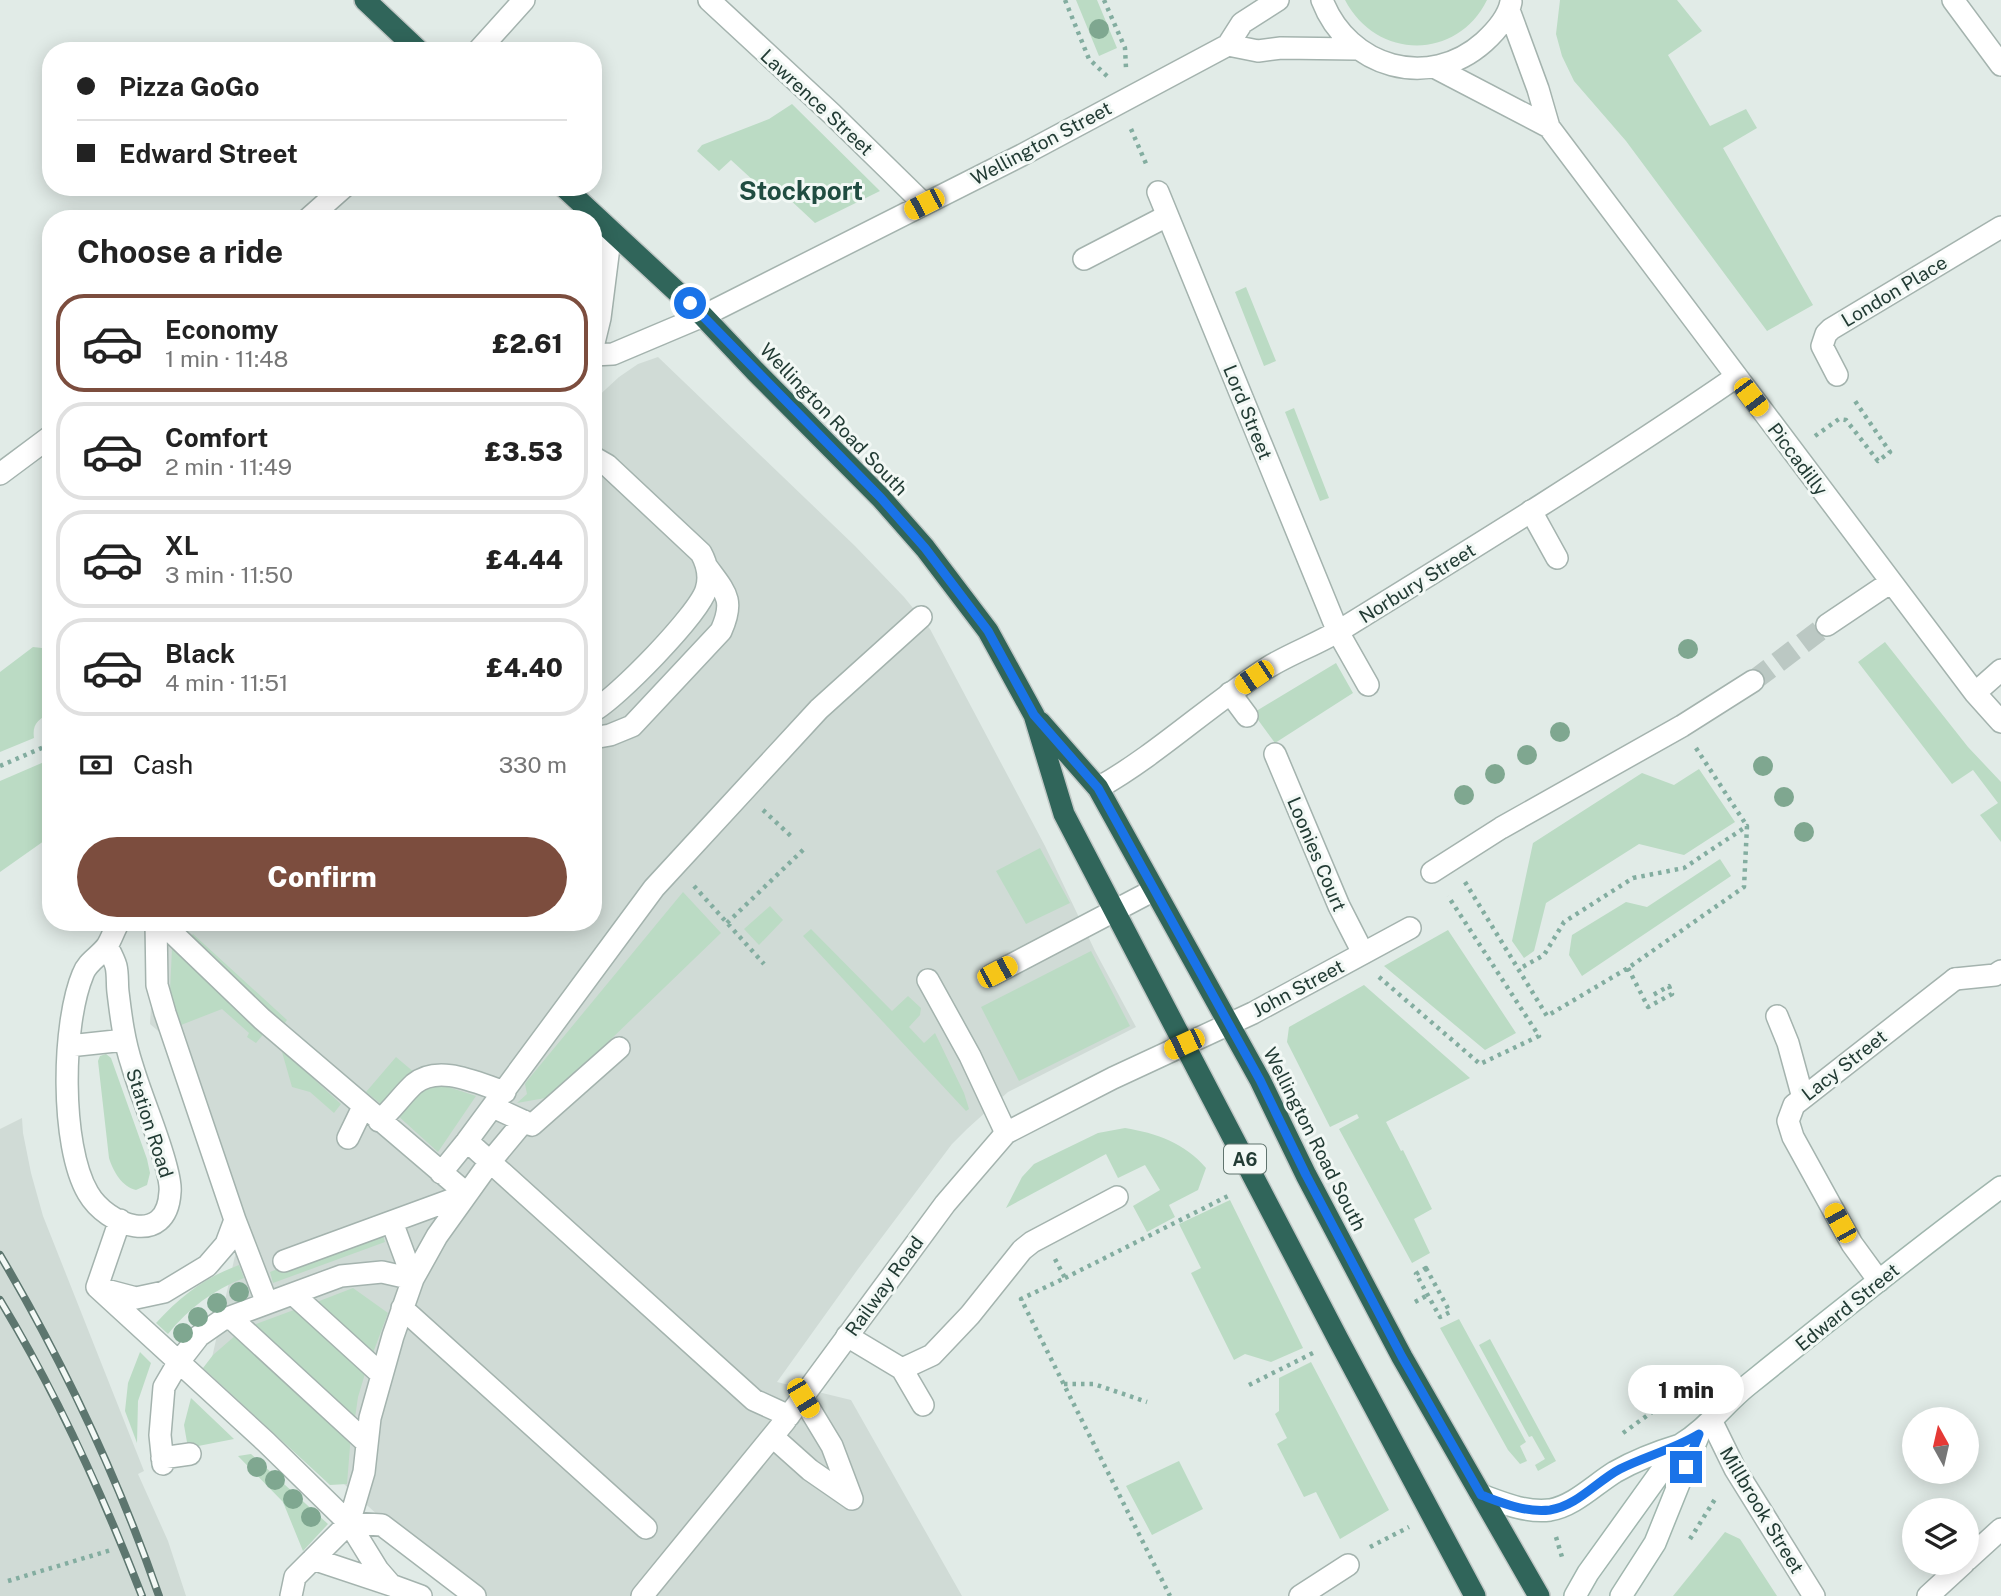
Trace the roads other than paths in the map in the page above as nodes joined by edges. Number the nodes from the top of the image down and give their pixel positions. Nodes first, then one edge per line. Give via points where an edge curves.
1 (365, 0) edge
2 (524, 0) edge
3 (709, 0) edge
4 (1278, 0) edge
5 (1322, 0) edge
6 (1953, 0) edge
7 (1510, 5) edge
8 (409, 42) edge
9 (486, 42) edge
10 (1228, 45) junction
11 (1356, 50) junction
12 (2001, 65) edge
13 (1436, 68) junction
14 (1549, 127) junction
15 (1158, 192) dead end
16 (334, 196) edge
17 (574, 196) edge
18 (924, 204) junction
19 (318, 210) edge
20 (589, 210) edge
21 (1167, 216) junction
22 (602, 223) edge
23 (2001, 227) edge
24 (611, 231) junction
25 (1084, 259) dead end
26 (602, 302) edge
27 (703, 316) junction
28 (602, 355) edge
29 (1837, 375) road end
30 (1737, 377) junction
31 (42, 443) edge
32 (602, 462) edge
33 (0, 474) edge
34 (1531, 511) junction
35 (1557, 558) dead end
36 (707, 567) junction
37 (1891, 582) junction
38 (921, 617) dead end
39 (1827, 625) tunnel mouth
40 (1338, 632) junction
41 (2001, 670) edge
42 (1753, 681) tunnel mouth
43 (1368, 685) dead end
44 (1230, 693) junction
45 (1975, 693) junction
46 (602, 704) edge
47 (1034, 715) junction
48 (1247, 716) dead end
49 (2001, 722) edge
50 (602, 736) edge
51 (1275, 754) dead end
52 (1098, 788) junction
53 (1432, 872) road end
54 (1154, 890) junction
55 (1116, 910) junction
56 (1410, 928) dead end
57 (114, 931) edge
58 (159, 931) edge
59 (169, 931) edge
60 (107, 946) junction
61 (1363, 953) junction
62 (2001, 971) edge
63 (992, 975) dead end
64 (928, 980) dead end
65 (1777, 1016) dead end
66 (1229, 1024) junction
67 (125, 1040) junction
68 (1184, 1044) junction
69 (69, 1046) junction
70 (620, 1048) dead end
71 (1803, 1098) junction
72 (499, 1100) junction
73 (371, 1114) junction
74 (524, 1121) junction
75 (1006, 1133) junction
76 (348, 1138) dead end
77 (467, 1142) junction
78 (490, 1162) junction
79 (441, 1173) junction
80 (2001, 1187) edge
81 (467, 1194) junction
82 (1117, 1197) dead end
83 (120, 1220) junction
84 (236, 1220) junction
85 (392, 1222) junction
86 (268, 1267) junction
87 (412, 1279) junction
88 (1879, 1281) junction
89 (97, 1287) junction
90 (293, 1294) junction
91 (267, 1303) junction
92 (402, 1308) junction
93 (230, 1317) junction
94 (847, 1336) junction
95 (178, 1363) junction
96 (902, 1369) junction
97 (382, 1375) junction
98 (803, 1398) junction
99 (923, 1405) dead end
100 (789, 1416) junction
101 (1706, 1428) junction
102 (773, 1437) junction
103 (367, 1443) junction
104 (1680, 1445) junction
105 (190, 1454) dead end
106 (1481, 1495) junction
107 (349, 1523) junction
108 (646, 1528) dead end
109 (2001, 1529) edge
110 (1979, 1549) edge
111 (313, 1559) junction
112 (1348, 1565) road end
113 (1951, 1575) edge
114 (391, 1585) junction
115 (449, 1586) edge
116 (291, 1596) edge
117 (421, 1596) edge
118 (475, 1596) edge
119 (642, 1596) edge
120 (1300, 1596) edge
121 (1475, 1596) edge
122 (1539, 1596) edge
123 (1575, 1596) edge
124 (1621, 1596) edge
125 (1814, 1596) edge
126 (1928, 1596) edge

1 - 8 highway
2 - 9 street
3 - 18 street, Lawrence Street
4 - 10 street, Wellington Street via 1242,23
5 - 11 street via 1335,27
6 - 12 street
7 - 13 street via 1499,28 1472,52
7 - 14 street, Piccadilly
10 - 11 street via 1258,51
10 - 18 street, Wellington Street
11 - 13 street via 1390,64
13 - 14 street, Piccadilly
14 - 30 street, Piccadilly
15 - 21 street, Lord Street
16 - 19 street
17 - 20 highway, Wellington Road South / A6
18 - 27 street, Wellington Street
21 - 25 street
21 - 40 street, Lord Street
22 - 24 highway, Wellington Road South / A6
23 - 29 street, London Place via 1831,329 1822,345
24 - 26 street
24 - 27 highway, Wellington Road South / A6
27 - 28 street
27 - 47 highway, Wellington Road South / A6 via 925,548 988,631
30 - 34 street, Norbury Street
30 - 37 street, Piccadilly
31 - 33 street
32 - 36 street via 701,553
34 - 35 street
34 - 40 street, Norbury Street
36 - 46 street via 706,590 699,604 622,690
36 - 50 street via 729,603 730,613 721,631 632,726
37 - 39 street
37 - 45 street, Piccadilly
38 - 72 street via 819,709 654,888
40 - 43 street, Lord Street
40 - 44 street, Norbury Street via 1270,666
41 - 45 street
42 - 53 street
44 - 48 street
44 - 52 street, Norbury Street
45 - 49 street, Piccadilly
47 - 52 highway, Wellington Road South / A6
47 - 55 highway, Wellington Road South / A6 via 1064,814
51 - 61 street, Loonies Court
52 - 54 highway, Wellington Road South / A6
54 - 55 street
54 - 66 highway, Wellington Road South / A6
55 - 63 street
55 - 68 highway, Wellington Road South / A6
56 - 61 street, John Street
57 - 60 street
58 - 84 street via 157,985
59 - 73 street
60 - 67 street, Station Road via 116,966
60 - 69 street via 84,970
61 - 66 street, John Street
62 - 71 street, Lacy Street via 1955,979
64 - 75 street
65 - 71 street
66 - 68 street, John Street
66 - 106 highway, Wellington Road South / A6 via 1402,1357
67 - 69 street
67 - 83 street, Station Road via 171,1190 159,1221 138,1227
68 - 75 street, Railway Road
68 - 121 highway, Wellington Road South / A6
69 - 83 street via 69,1115 81,1176 95,1203
70 - 74 street via 532,1125
71 - 88 street, Lacy Street via 1794,1105 1788,1121 1793,1138 1852,1244
72 - 73 street via 444,1074 430,1075
72 - 74 street
72 - 77 street
73 - 76 street
73 - 79 street
74 - 78 street
75 - 94 street, Railway Road via 945,1204
77 - 78 street
77 - 79 street
78 - 81 street
78 - 100 street via 754,1400
79 - 81 street
80 - 88 street, Edward Street
81 - 85 street
81 - 87 street
82 - 96 street via 1032,1242 932,1355
83 - 89 street
84 - 86 street
84 - 89 street via 226,1244 206,1266 164,1292 136,1298
85 - 86 street
85 - 87 street
86 - 91 street
87 - 90 street via 382,1272 341,1276
87 - 92 street
88 - 101 street, Edward Street via 1745,1388
89 - 95 street
90 - 91 street
90 - 97 street
91 - 93 street
92 - 97 street
92 - 108 street
93 - 95 street via 200,1336
93 - 103 street
94 - 96 street
94 - 98 street, Railway Road
95 - 105 street via 164,1387 162,1461
95 - 107 street
96 - 99 street
97 - 103 street
98 - 100 street, Railway Road
98 - 102 street via 832,1446 852,1499
100 - 102 street, Railway Road
101 - 104 street, Edward Street
101 - 124 street, Edward Street via 1655,1544
101 - 125 street, Millbrook Street
102 - 119 street, Railway Road
103 - 107 street
104 - 106 street via 1648,1455 1568,1504 1550,1510 1529,1510
104 - 123 street, Edward Street
106 - 122 highway, Wellington Road South / A6
107 - 111 street
107 - 114 street
107 - 115 street via 382,1525
109 - 110 street
111 - 114 street
111 - 116 street via 295,1577
112 - 120 street
113 - 126 street
114 - 117 street
115 - 118 street

